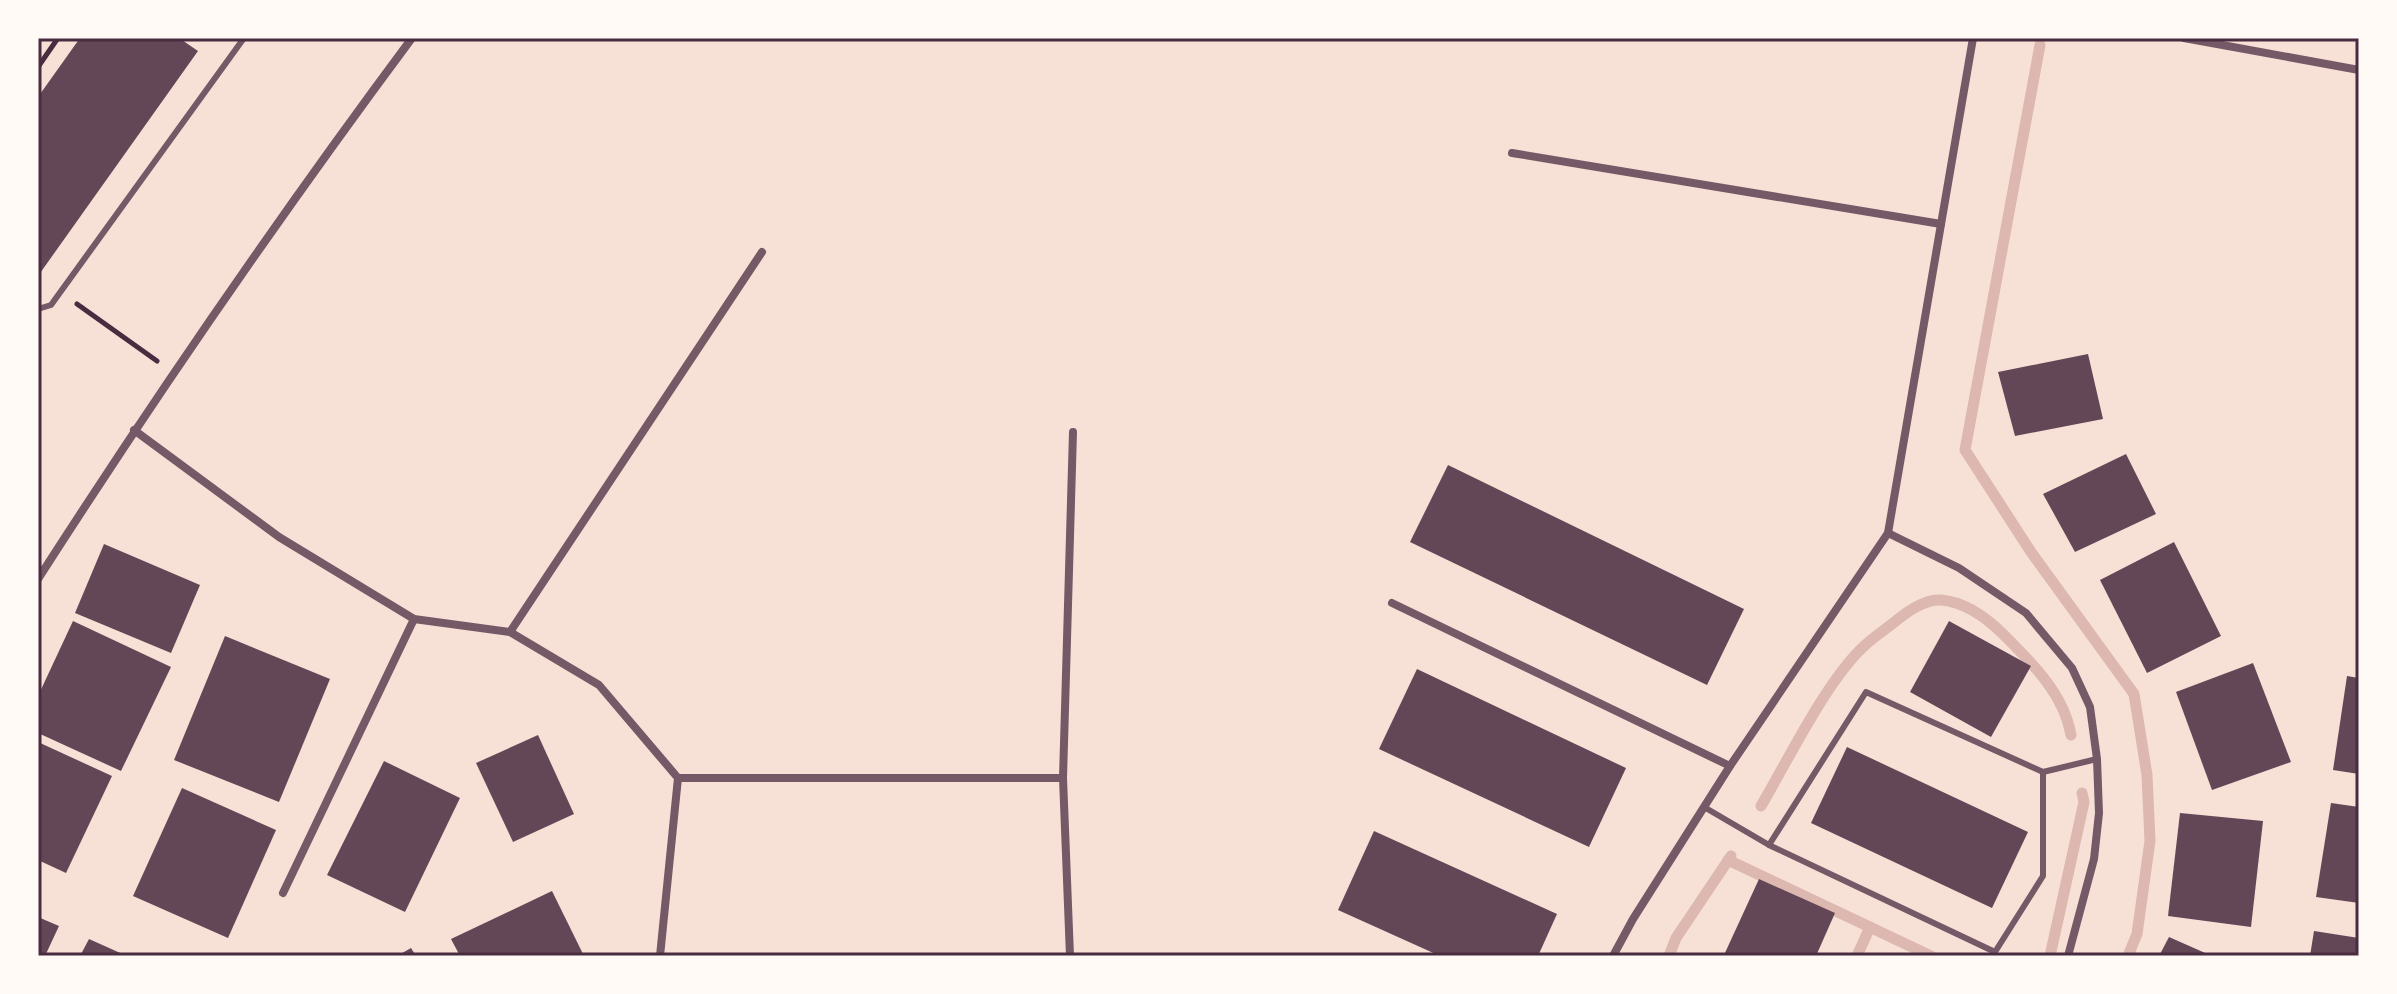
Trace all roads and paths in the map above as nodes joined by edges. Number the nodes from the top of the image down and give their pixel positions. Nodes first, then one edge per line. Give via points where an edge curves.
1 (58, 38) edge
2 (412, 38) edge
3 (1973, 38) edge
4 (2184, 38) edge
5 (242, 39) edge
6 (38, 67) edge
7 (2359, 70) edge
8 (1512, 153) dead end
9 (1941, 224) junction
10 (762, 252) dead end
11 (60, 292) junction
12 (38, 309) edge
13 (174, 373) junction
14 (134, 430) junction
15 (1073, 432) dead end
16 (1888, 533) junction
17 (38, 579) edge
18 (1392, 603) dead end
19 (414, 619) junction
20 (510, 632) junction
21 (2097, 759) junction
22 (1730, 766) junction
23 (2043, 772) junction
24 (678, 778) junction
25 (1063, 778) junction
26 (1704, 807) junction
27 (1769, 845) junction
28 (283, 893) dead end
29 (660, 956) edge
30 (1070, 956) edge
31 (1613, 956) edge
32 (2068, 956) edge

1 - 6 path
2 - 13 street
3 - 9 street
4 - 7 street
5 - 11 lane
8 - 9 street
9 - 16 street
10 - 20 street
11 - 12 lane via 51,305
11 - 13 path
13 - 14 street
14 - 17 street
14 - 19 street via 279,537
15 - 25 street
16 - 21 street via 1959,568 2026,613 2072,668 2090,707
16 - 22 street
18 - 22 street
19 - 20 street
19 - 28 street
20 - 24 street via 599,685
21 - 23 lane
21 - 32 street via 2094,859
22 - 26 street
23 - 27 lane via 1866,692
23 - 27 lane via 2043,876 1995,952
24 - 25 street
24 - 29 street
25 - 30 street
26 - 27 lane
26 - 31 street

